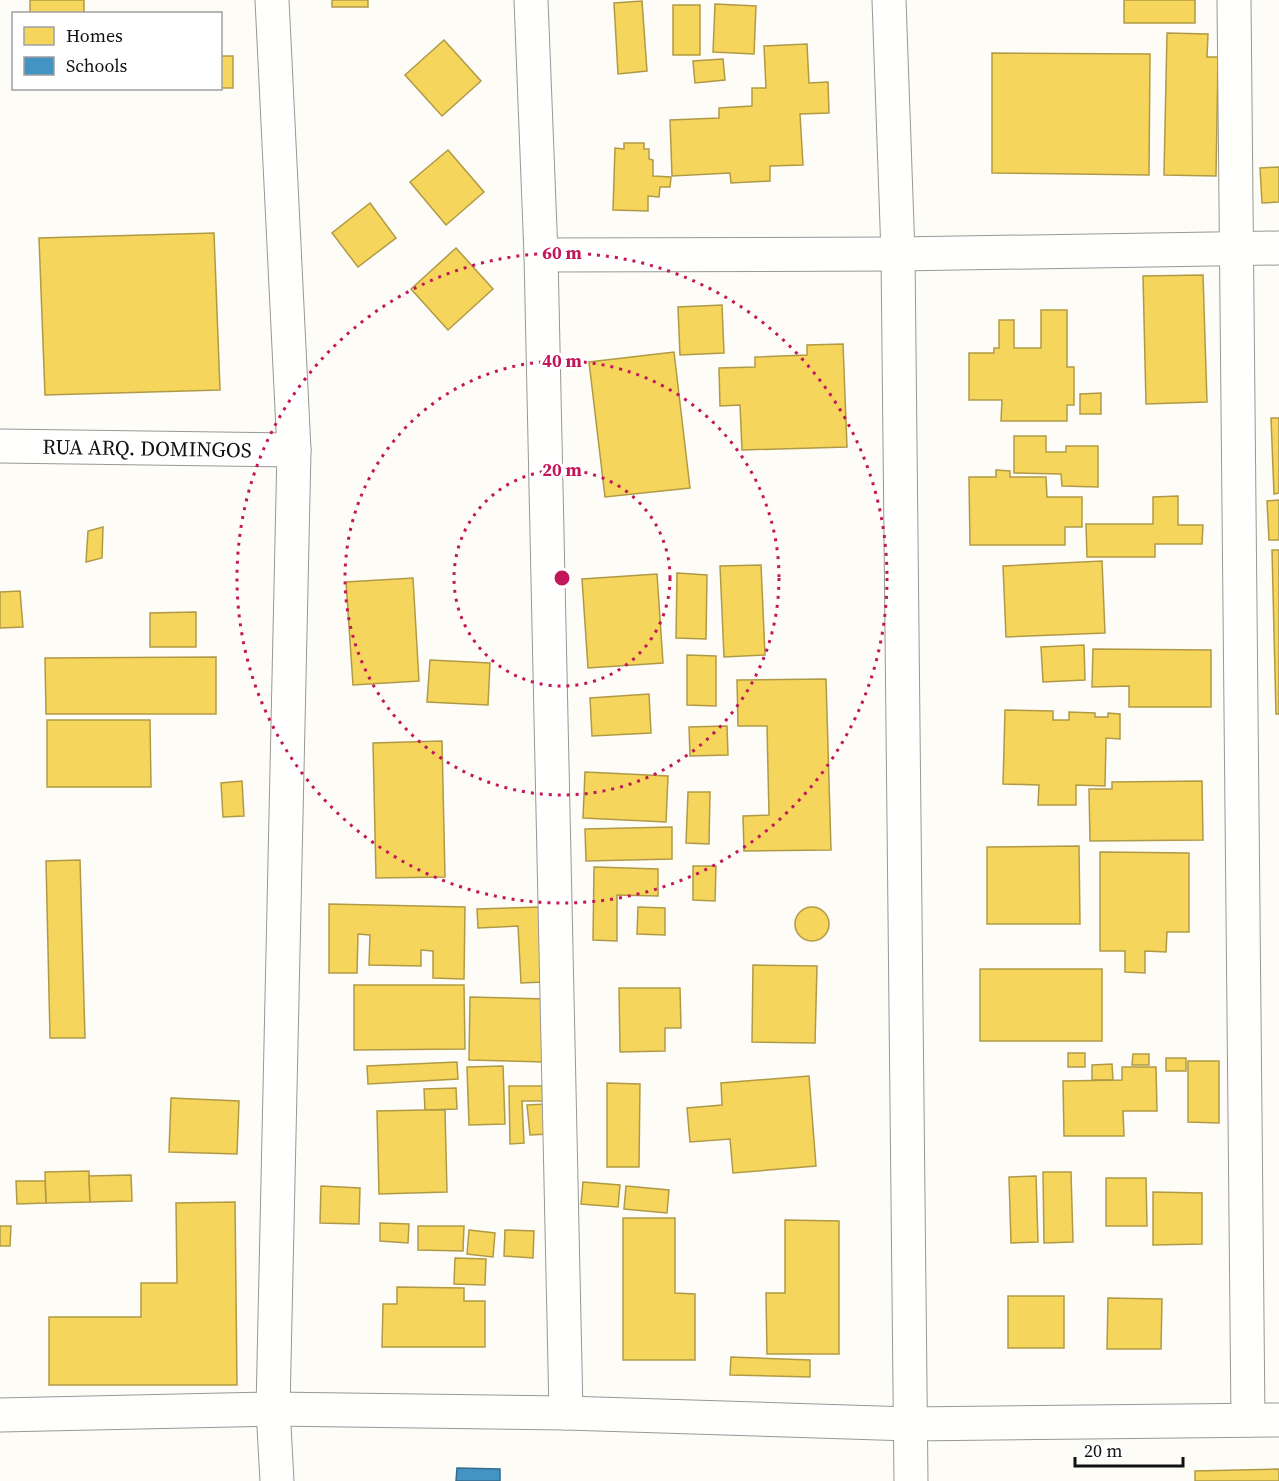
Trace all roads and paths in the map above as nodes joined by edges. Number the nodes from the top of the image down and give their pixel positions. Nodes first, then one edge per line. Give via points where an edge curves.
1 (272, 0) edge
2 (531, 0) edge
3 (889, 0) edge
4 (1234, 0) edge
5 (1237, 248) junction
6 (1279, 248) edge
7 (898, 254) junction
8 (541, 255) junction
9 (0, 446) edge
10 (294, 450) junction
11 (273, 1409) junction
12 (566, 1413) junction
13 (0, 1415) edge
14 (1264, 1420) edge
15 (910, 1424) junction
16 (277, 1481) edge
17 (911, 1481) edge

1 - 10 street
2 - 8 street
3 - 7 street
4 - 5 street
5 - 6 street
5 - 7 street
5 - 14 street
7 - 8 street
7 - 15 street
8 - 12 street
9 - 10 street, RUA ARQ. DOMINGOS
10 - 11 street
11 - 12 street
11 - 13 street
11 - 16 street
12 - 15 street
14 - 15 street
15 - 17 street

